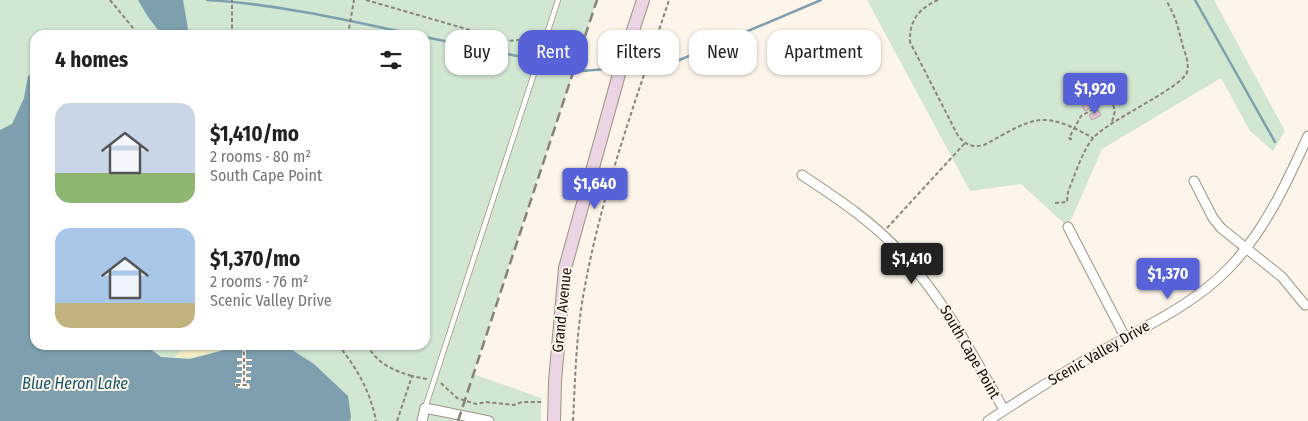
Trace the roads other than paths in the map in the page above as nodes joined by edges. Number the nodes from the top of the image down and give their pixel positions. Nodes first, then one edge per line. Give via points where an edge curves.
1 (558, 0) edge
2 (643, 0) edge
3 (1308, 136) edge
4 (802, 174) dead end
5 (1194, 181) dead end
6 (1068, 227) dead end
7 (1248, 247) junction
8 (1305, 305) dead end
9 (1125, 338) junction
10 (425, 408) junction
11 (1004, 410) junction
12 (422, 421) edge
13 (489, 421) edge
14 (554, 421) edge
15 (988, 421) edge

1 - 10 lane
2 - 14 main road, Grand Avenue via 620,67 565,268
3 - 7 street, Scenic Valley Drive via 1281,194
4 - 11 street, South Cape Point via 850,208 900,252 941,302
5 - 7 street via 1213,218 1227,233
6 - 9 street
7 - 8 street via 1282,276
7 - 9 street, Scenic Valley Drive via 1228,270 1192,299
9 - 11 street, Scenic Valley Drive
10 - 12 street
10 - 13 street
11 - 15 street, Scenic Valley Drive

